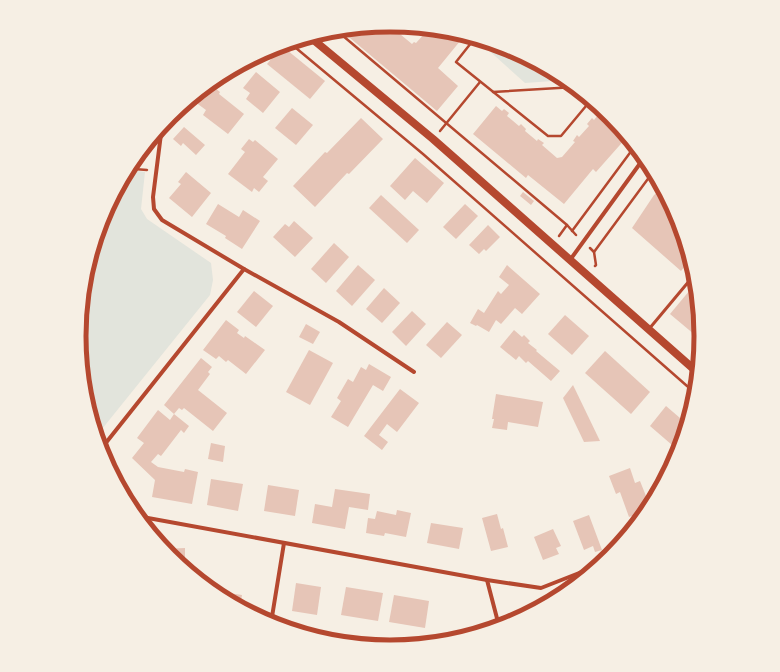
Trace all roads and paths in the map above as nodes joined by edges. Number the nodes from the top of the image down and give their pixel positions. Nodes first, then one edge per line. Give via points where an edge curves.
1 (343, 36) edge
2 (315, 41) edge
3 (471, 43) edge
4 (295, 47) edge
5 (480, 82) junction
6 (565, 88) edge
7 (493, 92) junction
8 (587, 105) edge
9 (446, 124) junction
10 (161, 136) edge
11 (631, 151) edge
12 (640, 163) edge
13 (136, 168) edge
14 (156, 172) junction
15 (649, 177) edge
16 (594, 252) dead end
17 (570, 260) junction
18 (244, 269) junction
19 (689, 281) edge
20 (649, 329) junction
21 (692, 367) edge
22 (414, 372) dead end
23 (689, 388) edge
24 (106, 443) edge
25 (147, 518) edge
26 (284, 543) junction
27 (581, 572) edge
28 (487, 580) junction
29 (272, 616) edge
30 (498, 620) edge

1 - 9 path
2 - 17 main road via 433,139
3 - 5 path via 456,62
4 - 23 path via 423,154
5 - 7 path
5 - 9 path
6 - 7 path
7 - 8 path via 548,136 561,136
9 - 11 path via 572,231
10 - 14 street
12 - 17 street
13 - 14 path
14 - 18 street via 154,209 162,220
15 - 16 path
17 - 20 main road
18 - 22 street via 339,322
18 - 24 street
19 - 20 lane
20 - 21 main road
25 - 26 street
26 - 28 street
26 - 29 street
27 - 28 street via 541,588
28 - 30 street

